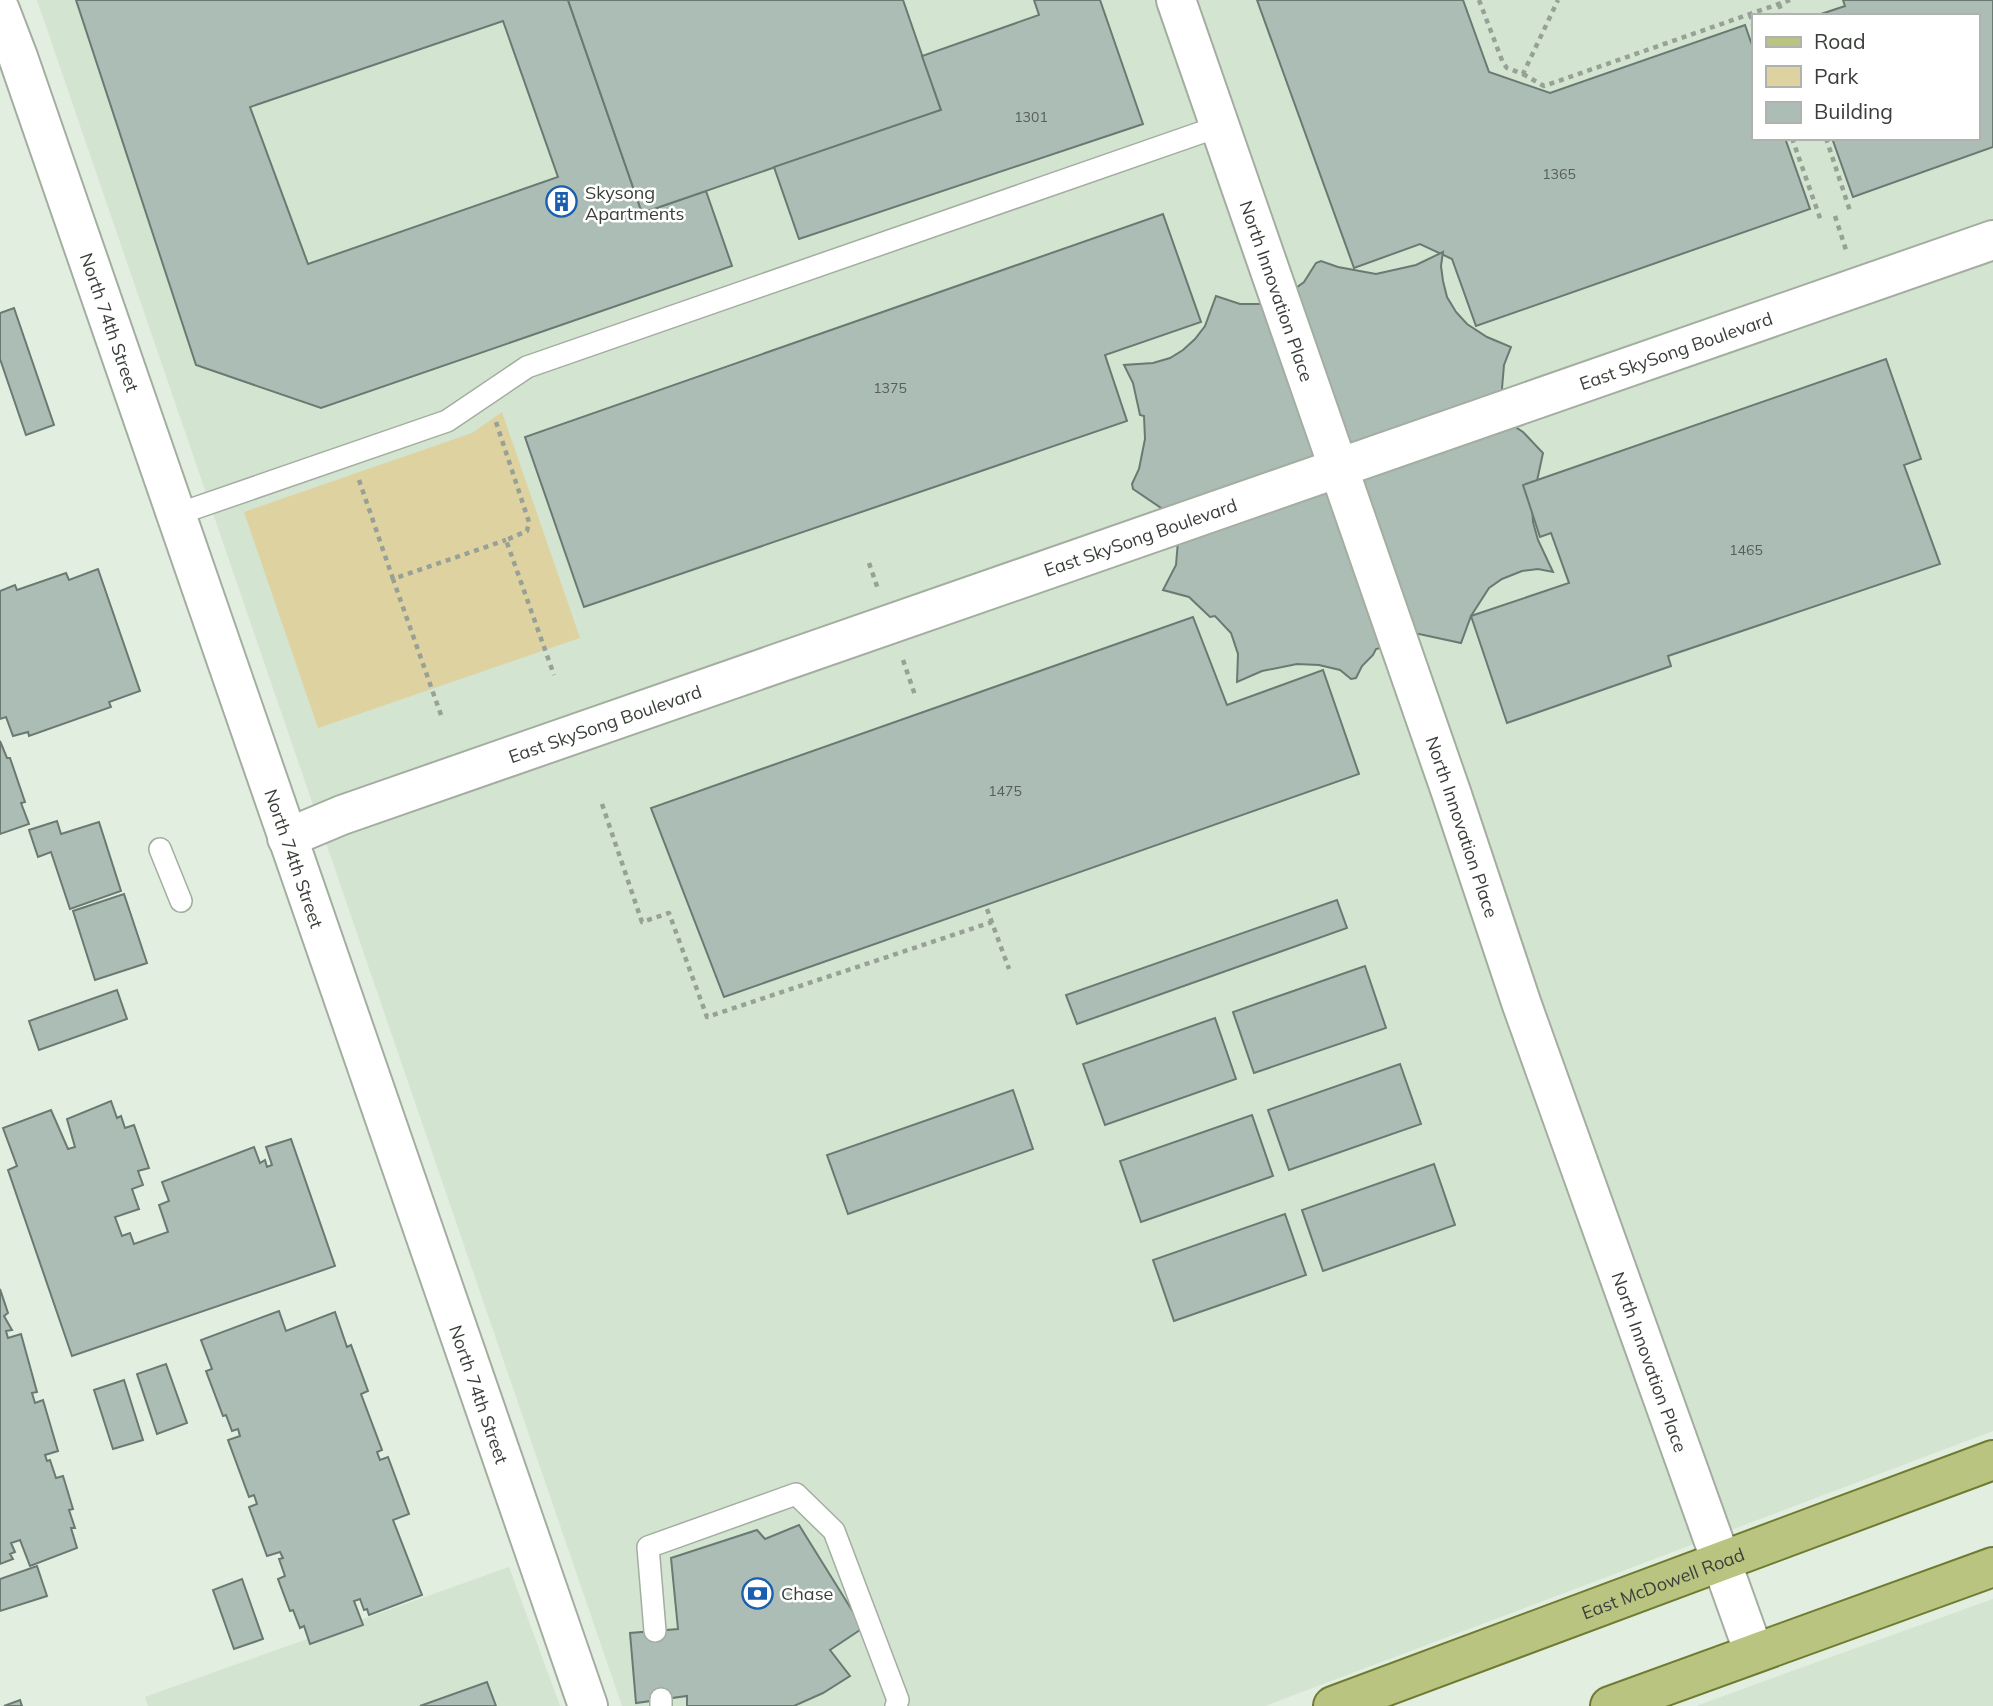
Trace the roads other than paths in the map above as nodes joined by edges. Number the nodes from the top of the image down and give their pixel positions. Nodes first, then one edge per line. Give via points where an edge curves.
1 (1176, 0) edge
2 (0, 10) edge
3 (1220, 126) junction
4 (1993, 240) edge
5 (1339, 469) junction
6 (177, 514) junction
7 (287, 838) junction
8 (160, 849) dead end
9 (180, 901) dead end
10 (1993, 1460) edge
11 (1722, 1560) junction
12 (1993, 1567) edge
13 (655, 1631) dead end
14 (1754, 1653) junction
15 (588, 1706) edge
16 (896, 1706) edge
17 (1333, 1706) edge
18 (1610, 1706) edge

1 - 3 street, North Innovation Place
2 - 6 street, North 74th Street
3 - 5 street, North Innovation Place
3 - 6 lane via 527,367 447,421
4 - 5 street, East SkySong Boulevard
5 - 7 street, East SkySong Boulevard
5 - 11 street, North Innovation Place via 1522,1005
6 - 7 street, North 74th Street
7 - 15 street, North 74th Street
8 - 9 lane
10 - 11 main road, East McDowell Road
11 - 14 street, North Innovation Place
11 - 17 main road, East McDowell Road
12 - 14 main road
13 - 16 lane via 649,1547 796,1494 834,1531 898,1700
14 - 18 main road

